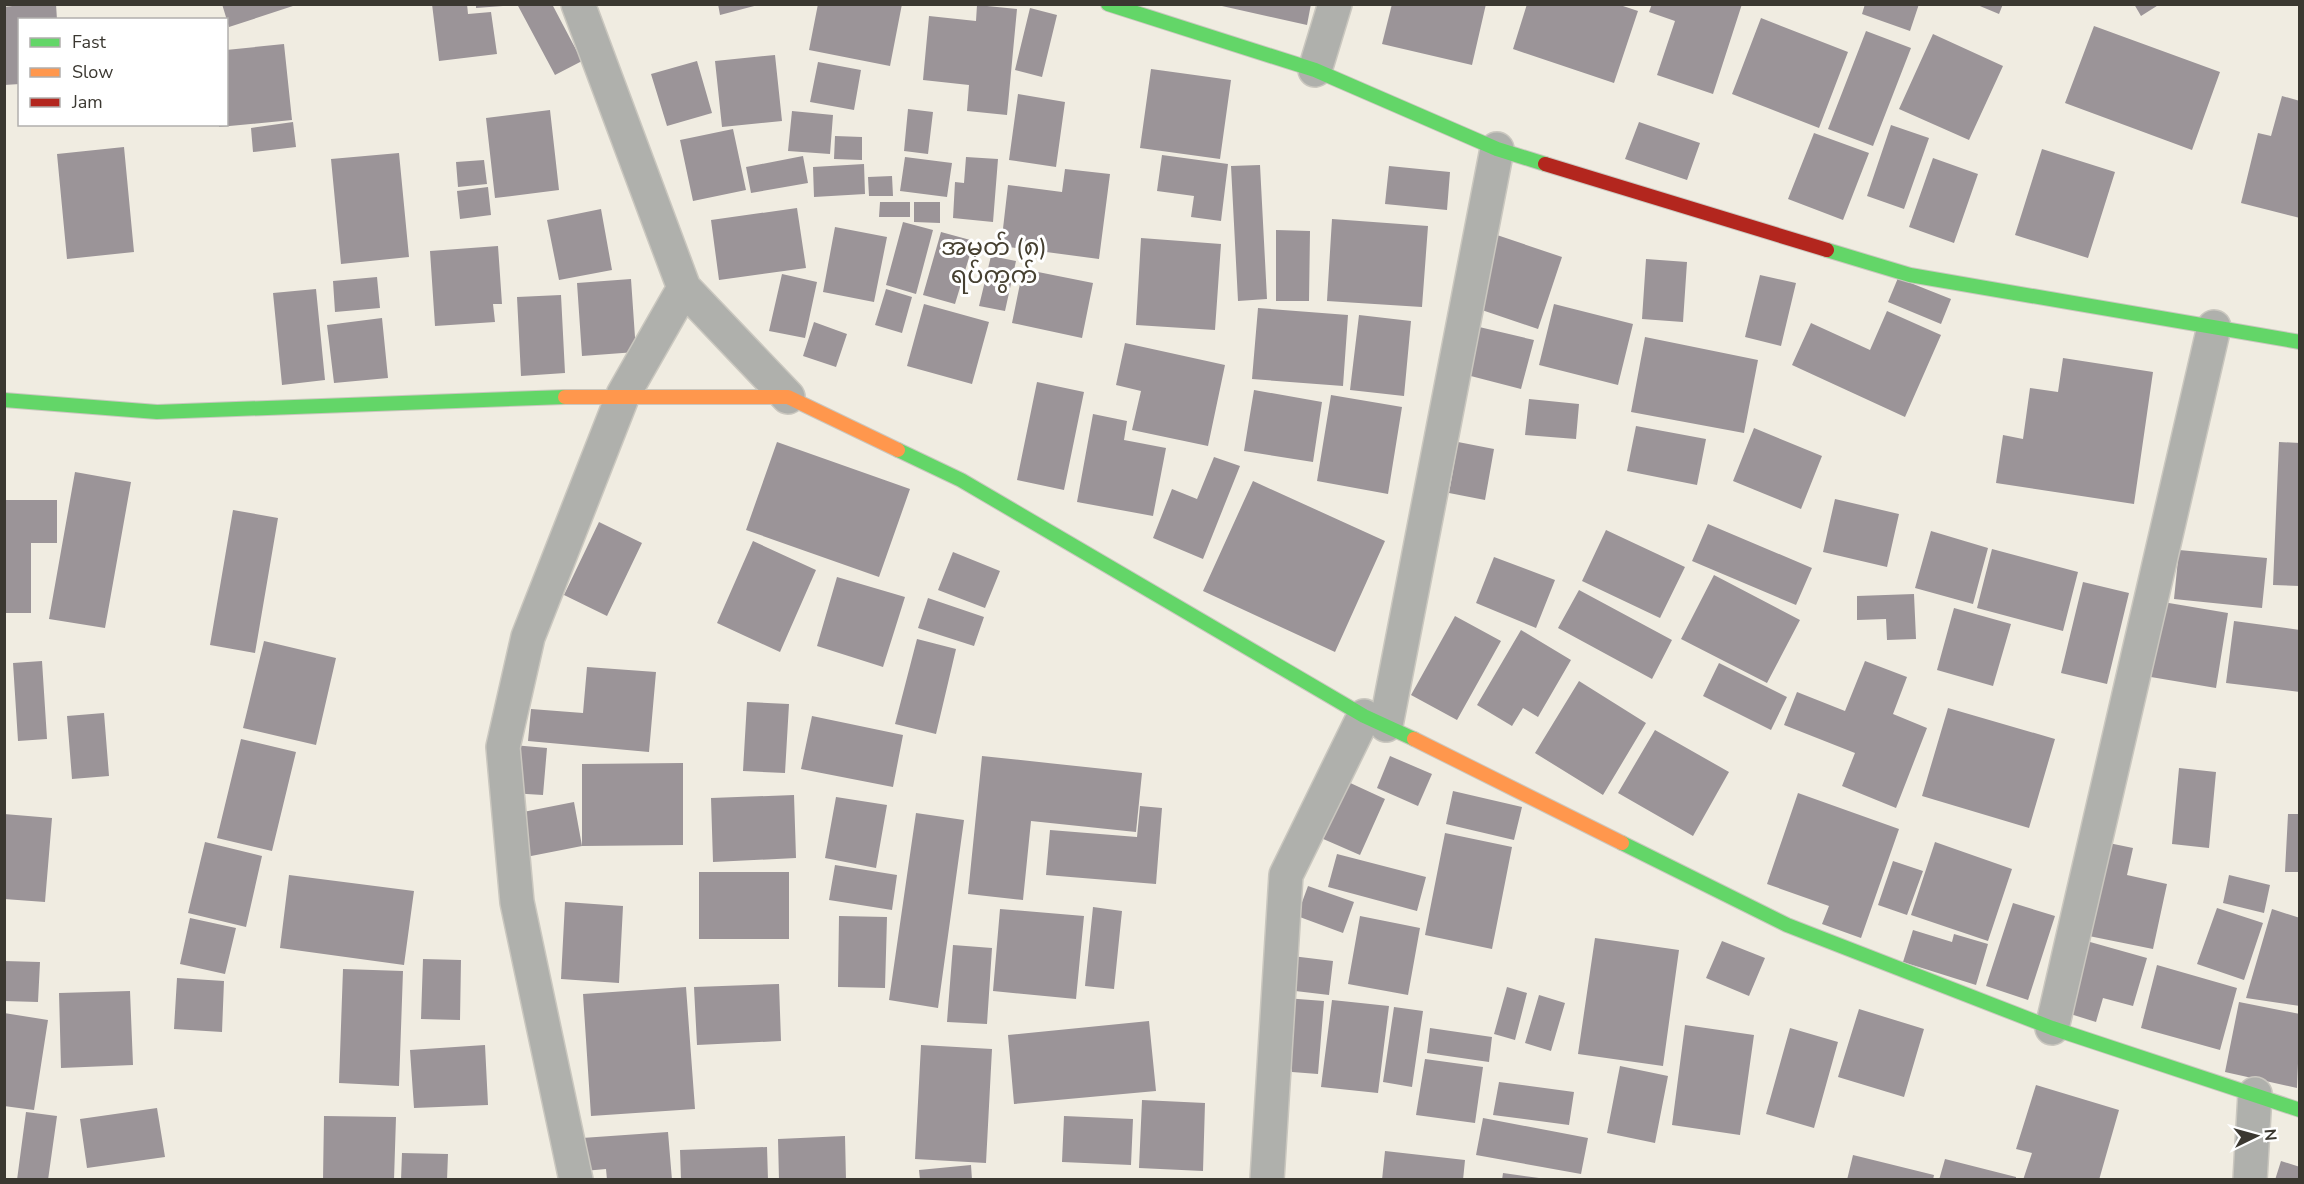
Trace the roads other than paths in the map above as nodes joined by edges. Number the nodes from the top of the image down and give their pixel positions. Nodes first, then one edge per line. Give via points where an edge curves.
1 (578, 4) edge
2 (1108, 4) edge
3 (1335, 4) edge
4 (1315, 69) junction
5 (1497, 149) junction
6 (684, 288) junction
7 (2214, 327) junction
8 (2300, 342) edge
9 (623, 395) junction
10 (789, 397) junction
11 (4, 400) edge
12 (1375, 720) junction
13 (2052, 1028) junction
14 (2254, 1094) junction
15 (2300, 1110) edge
16 (576, 1179) edge
17 (1267, 1179) edge
18 (2250, 1179) edge

1 - 6 street
2 - 4 street
3 - 4 street
4 - 5 street
5 - 7 street via 1910,275
5 - 12 street
6 - 9 street
6 - 10 street
7 - 8 street
7 - 13 street
9 - 10 street
9 - 11 street via 157,412
9 - 16 street via 528,637 503,747 517,902
10 - 12 street via 961,480
12 - 13 street via 1787,925
12 - 17 street via 1286,875
13 - 14 street
14 - 15 street
14 - 18 street

